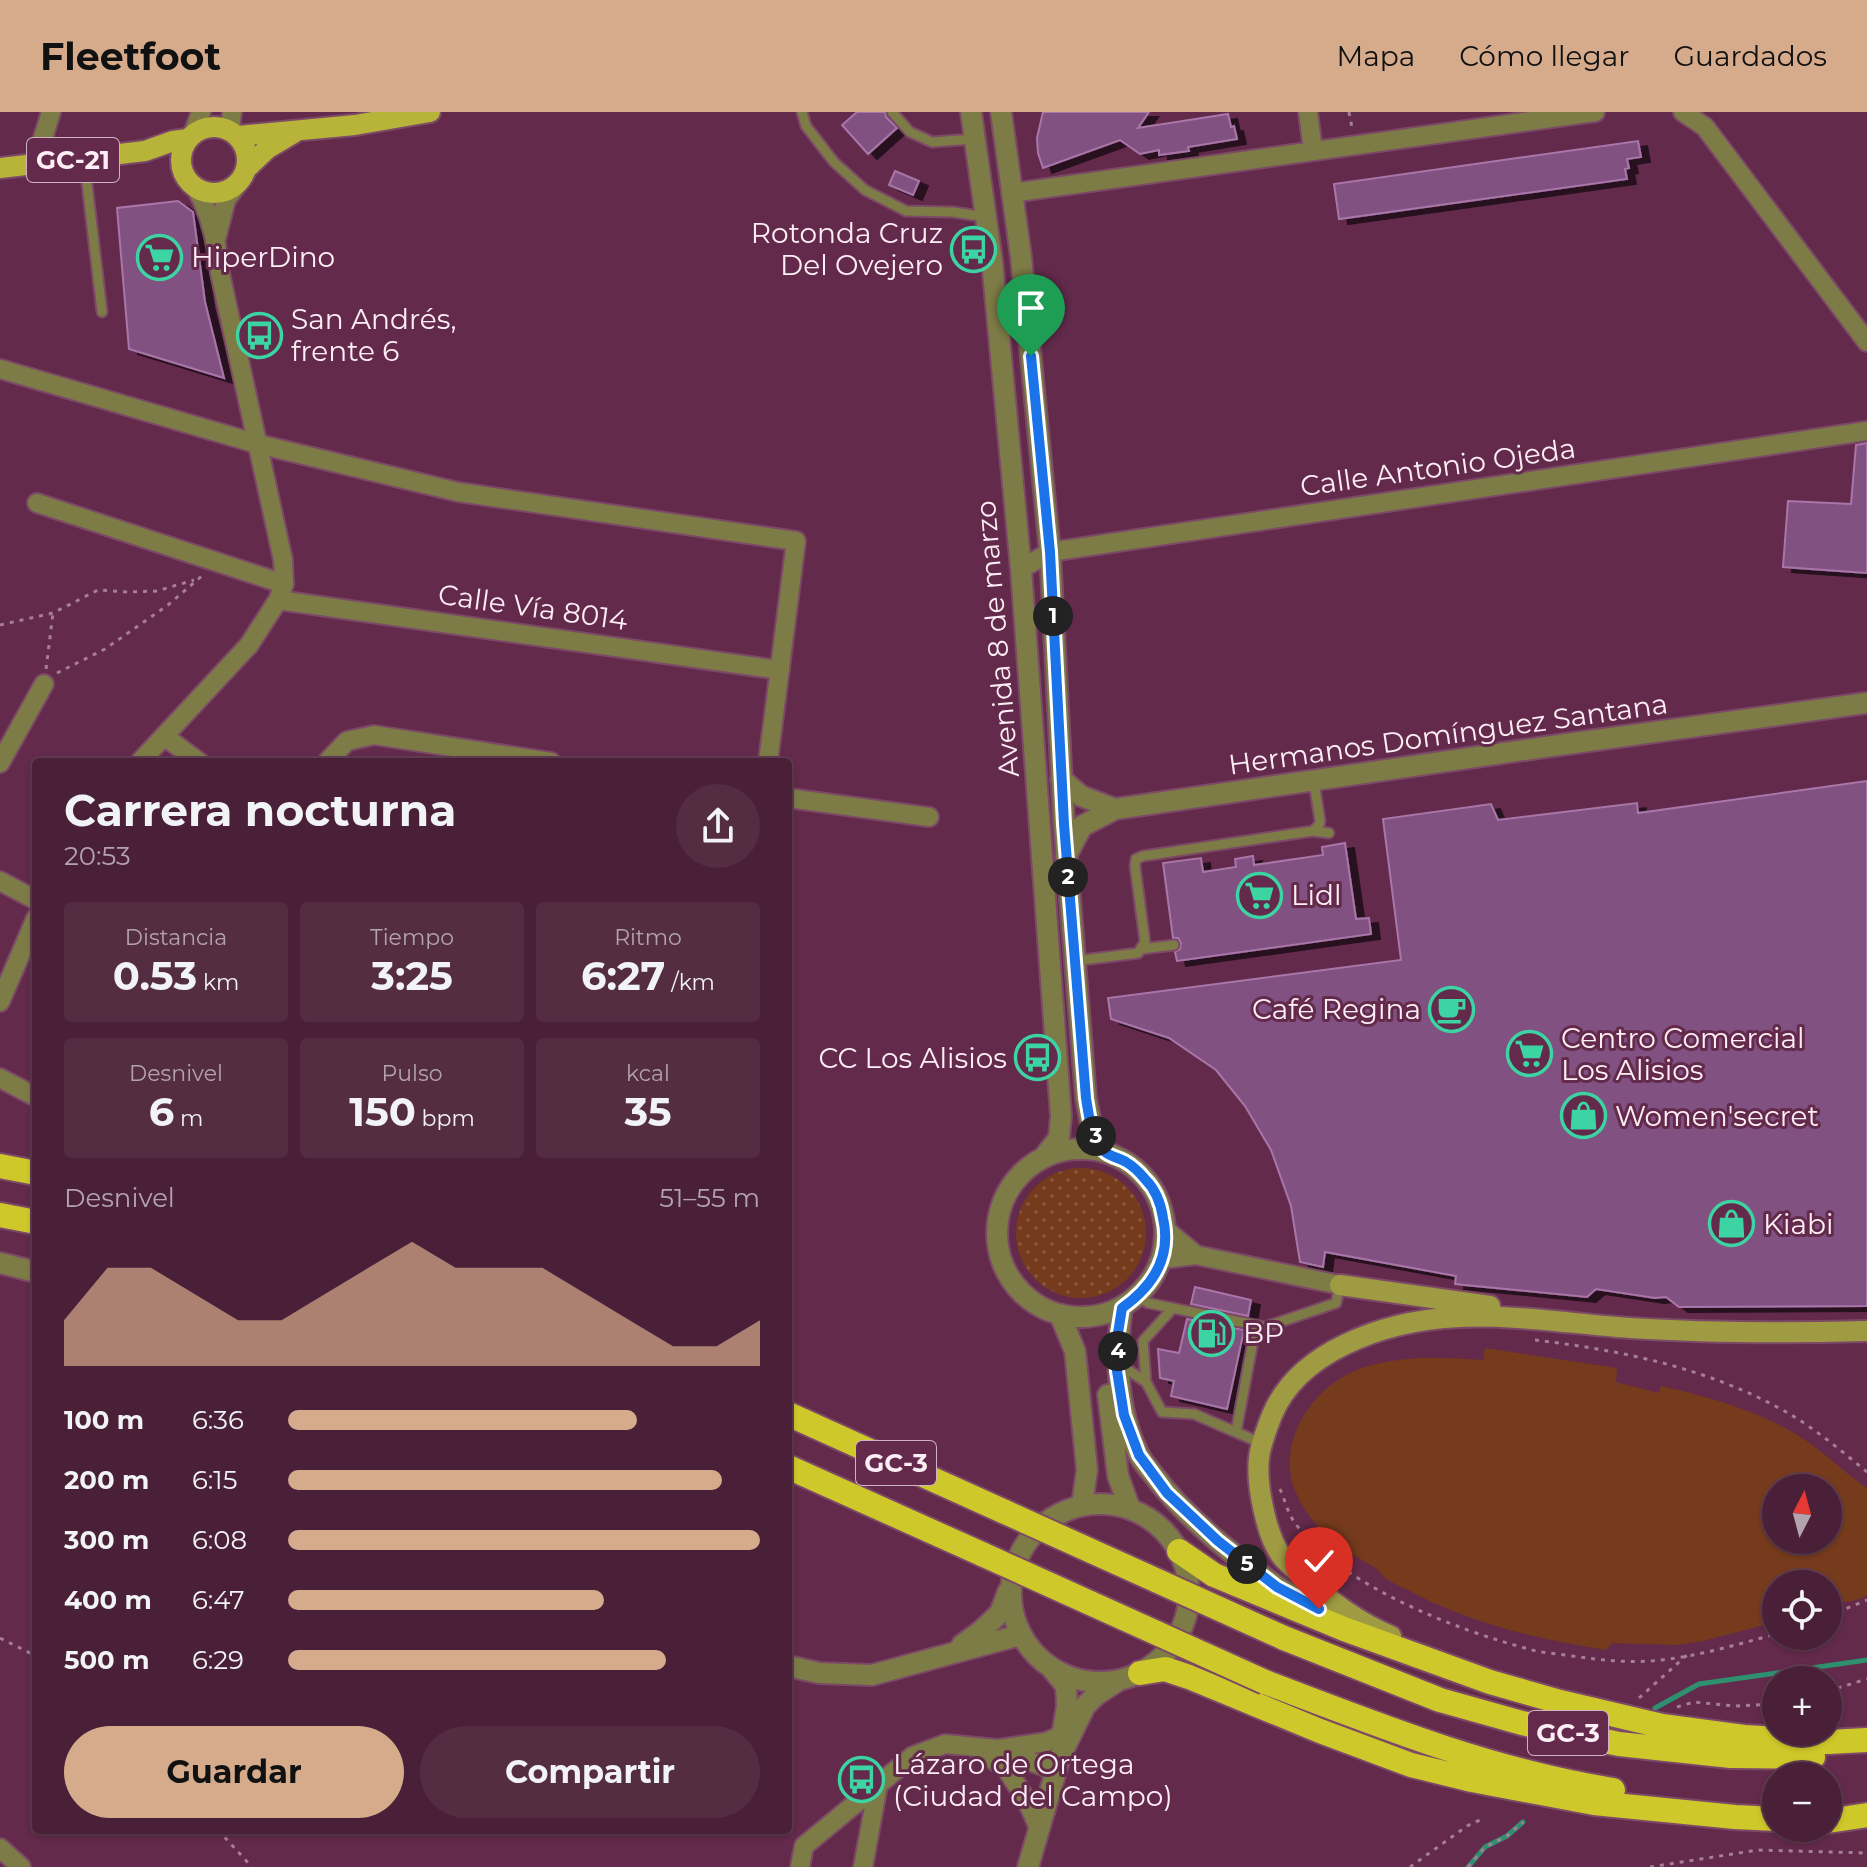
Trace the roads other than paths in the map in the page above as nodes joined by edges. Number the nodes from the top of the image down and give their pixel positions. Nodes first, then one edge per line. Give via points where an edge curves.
1 (51, 112) edge
2 (201, 112) edge
3 (430, 112) edge
4 (802, 112) edge
5 (892, 112) edge
6 (971, 112) edge
7 (1001, 112) edge
8 (1308, 112) edge
9 (1595, 112) edge
10 (1683, 112) edge
11 (234, 126) edge
12 (297, 131) junction
13 (191, 136) junction
14 (974, 139) junction
15 (1313, 150) junction
16 (145, 151) junction
17 (84, 158) junction
18 (35, 164) junction
19 (0, 168) edge
20 (182, 169) junction
21 (242, 176) junction
22 (196, 188) junction
23 (1011, 193) junction
24 (986, 217) junction
25 (216, 239) junction
26 (102, 312) dead end
27 (1867, 342) edge
28 (0, 369) edge
29 (1867, 431) edge
30 (258, 444) junction
31 (37, 503) dead end
32 (1050, 552) junction
33 (1021, 569) junction
34 (281, 592) junction
35 (780, 670) junction
36 (44, 684) road end
37 (1867, 703) edge
38 (164, 736) junction
39 (144, 758) edge
40 (194, 758) edge
41 (331, 758) edge
42 (525, 758) edge
43 (769, 758) edge
44 (0, 763) edge
45 (1061, 779) junction
46 (1314, 781) junction
47 (792, 799) edge
48 (1115, 809) junction
49 (929, 817) dead end
50 (1320, 821) junction
51 (1313, 831) junction
52 (1329, 833) junction
53 (1332, 845) dead end
54 (1066, 856) junction
55 (0, 881) edge
56 (32, 898) edge
57 (32, 927) edge
58 (1174, 945) dead end
59 (1141, 949) junction
60 (1075, 961) junction
61 (0, 1002) edge
62 (0, 1078) edge
63 (32, 1095) edge
64 (1105, 1152) junction
65 (1044, 1157) junction
66 (0, 1166) edge
67 (32, 1172) edge
68 (0, 1215) edge
69 (32, 1221) edge
70 (1166, 1230) junction
71 (1196, 1255) junction
72 (1162, 1259) junction
73 (0, 1263) edge
74 (32, 1271) edge
75 (1340, 1285) junction
76 (1125, 1305) junction
77 (1173, 1308) junction
78 (1060, 1315) junction
79 (1537, 1318) junction
80 (1256, 1325) junction
81 (1867, 1331) edge
82 (1117, 1363) junction
83 (1146, 1382) junction
84 (792, 1416) edge
85 (1236, 1432) junction
86 (1261, 1443) junction
87 (792, 1469) edge
88 (1082, 1505) junction
89 (1130, 1509) junction
90 (1179, 1551) junction
91 (1010, 1588) junction
92 (1374, 1629) junction
93 (1020, 1635) junction
94 (954, 1652) junction
95 (792, 1667) edge
96 (1053, 1670) junction
97 (1130, 1677) junction
98 (1490, 1682) junction
99 (1062, 1735) junction
100 (1867, 1740) edge
101 (976, 1747) junction
102 (998, 1749) junction
103 (1867, 1755) edge
104 (1058, 1764) junction
105 (878, 1785) junction
106 (1762, 1805) edge
107 (1842, 1807) edge
108 (1867, 1807) edge
109 (1867, 1815) edge
110 (1762, 1818) edge
111 (1842, 1819) edge
112 (1039, 1828) junction
113 (0, 1848) edge
114 (21, 1867) edge
115 (800, 1867) edge
116 (863, 1867) edge
117 (1028, 1867) edge

1 - 18 street
2 - 13 street
3 - 12 main road, GC-21
4 - 24 lane via 806,126 834,162 865,190 906,211
5 - 14 lane via 910,132 932,142
6 - 14 street, Avenida 8 de marzo
7 - 23 street, Avenida 8 de marzo
8 - 15 street
9 - 15 street
10 - 27 street via 1705,127
11 - 12 main road, GC-21
11 - 13 main road, GC-21 via 211,126
11 - 21 main road via 248,157
12 - 21 main road, GC-21 via 267,149
13 - 16 main road, GC-21
13 - 20 main road via 181,153
14 - 24 street, Avenida 8 de marzo
15 - 23 street
16 - 17 main road, GC-21
16 - 20 main road, GC-21
17 - 18 main road, GC-21
17 - 26 lane
18 - 19 main road, GC-21
20 - 22 main road, GC-21
21 - 22 main road via 229,190 212,193
21 - 25 street via 226,200
22 - 25 street
23 - 32 street, Avenida 8 de marzo
24 - 33 street, Avenida 8 de marzo
25 - 30 street
28 - 30 street
29 - 32 street, Calle Antonio Ojeda
30 - 34 street via 283,560
30 - 35 street via 458,492 796,541
31 - 34 street, Calle Vía 8014 via 218,562
32 - 33 street, Calle Antonio Ojeda
32 - 45 street, Avenida 8 de marzo
33 - 65 street, Avenida 8 de marzo via 1061,1116 1059,1138
34 - 35 street, Calle Vía 8014
34 - 38 street via 249,645
35 - 43 street
36 - 44 street
37 - 46 street, Hermanos Domínguez Santana
38 - 39 street
38 - 40 street
41 - 42 street via 347,741 374,735
45 - 48 street via 1081,796
45 - 54 street, Avenida 8 de marzo
46 - 48 street, Hermanos Domínguez Santana
46 - 50 lane
47 - 49 street
48 - 54 street, Hermanos Domínguez Santana via 1082,826
50 - 51 lane
50 - 52 lane
51 - 52 lane
51 - 59 lane via 1136,859 1145,942
52 - 53 lane
54 - 60 street, Avenida 8 de marzo
55 - 56 street
57 - 61 street
58 - 59 lane
59 - 60 lane
60 - 64 street, Avenida 8 de marzo via 1086,1098 1092,1130
62 - 63 street
64 - 65 street via 1085,1149
64 - 70 street via 1148,1181 1161,1204
65 - 78 street via 1020,1174 1003,1198 996,1227 999,1256 1012,1282 1033,1303
66 - 67 highway
68 - 69 highway
70 - 71 street
70 - 72 street
71 - 72 street
71 - 75 street
72 - 76 street via 1153,1279
73 - 74 street
75 - 79 main road via 1499,1307
75 - 80 lane via 1336,1303 1265,1327
76 - 77 lane
76 - 78 street via 1087,1318
76 - 82 street
76 - 89 street via 1106,1340 1105,1372 1118,1476
77 - 80 lane
77 - 83 lane via 1143,1341
78 - 88 street via 1075,1351 1087,1470
79 - 81 main road via 1630,1328
79 - 86 main road via 1430,1318 1355,1339 1308,1366 1290,1385
80 - 85 lane
82 - 83 lane
82 - 92 street via 1124,1415 1139,1455 1167,1493 1277,1587
83 - 85 lane via 1162,1412 1194,1414
84 - 103 highway, GC-3, bridge via 1284,1638 1440,1700 1619,1744 1731,1756
85 - 86 lane
86 - 92 main road via 1257,1472 1264,1514 1280,1555 1329,1601
87 - 106 highway, GC-3, bridge via 1265,1682 1431,1745 1511,1769 1609,1789
88 - 89 street
88 - 91 street via 1054,1516 1031,1534 1016,1559
89 - 90 street via 1150,1519
90 - 97 street via 1188,1577 1189,1606 1180,1633 1164,1656
90 - 98 highway via 1214,1575
91 - 93 street
91 - 94 street via 1000,1613
92 - 98 main road via 1443,1656
93 - 94 street
93 - 96 street
94 - 95 street via 872,1675
96 - 97 street via 1097,1683
96 - 99 street via 1066,1686
97 - 104 street via 1085,1706
97 - 110 highway via 1165,1669 1411,1765 1472,1780 1594,1803
98 - 100 highway via 1662,1726 1744,1737
99 - 102 street
99 - 104 street
101 - 102 street
101 - 105 street via 945,1744 913,1756
101 - 112 street via 1007,1770
102 - 104 street
104 - 112 street
105 - 115 street via 804,1846
105 - 116 street
107 - 108 highway
109 - 111 highway
112 - 117 street
113 - 114 street

